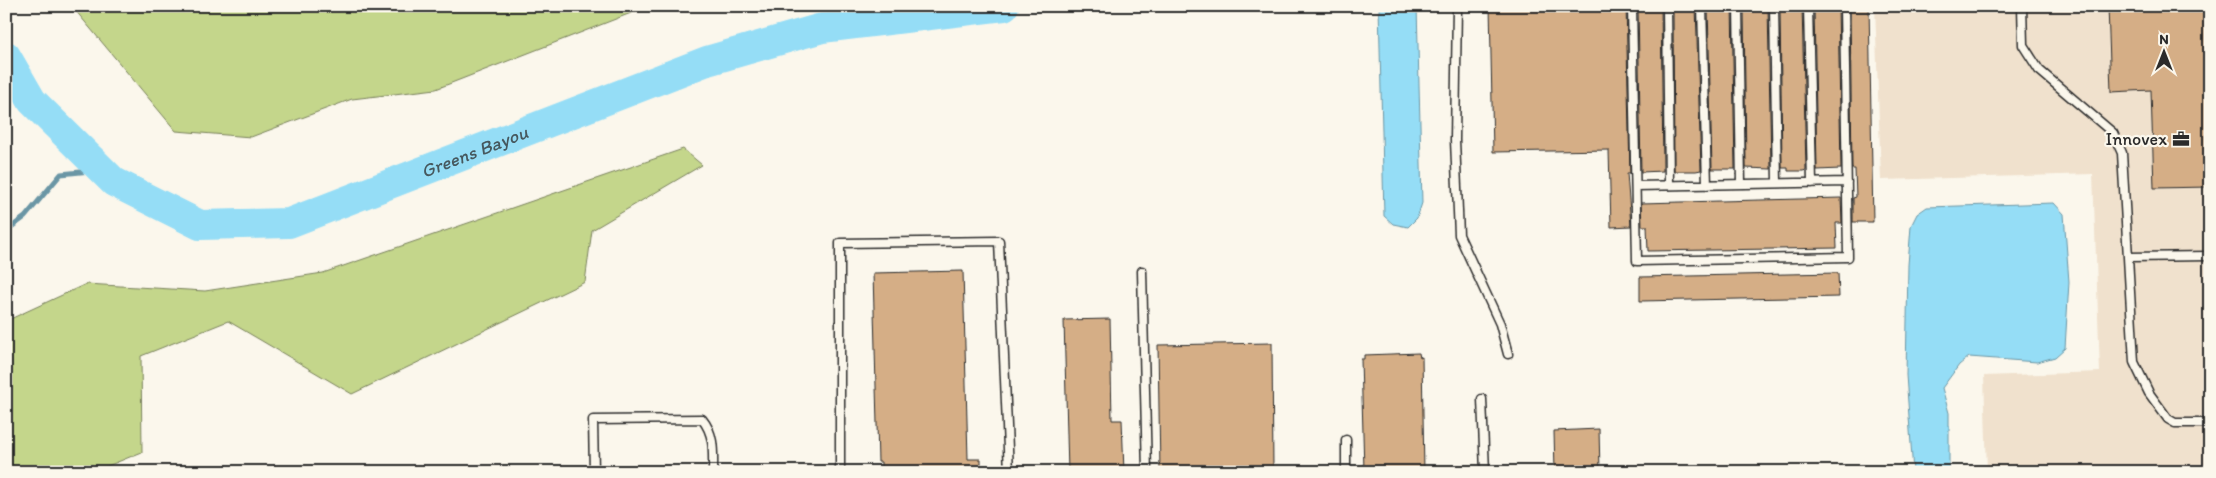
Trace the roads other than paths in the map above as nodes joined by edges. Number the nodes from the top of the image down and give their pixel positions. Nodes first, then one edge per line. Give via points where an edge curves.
1 (1457, 6) edge
2 (1632, 6) edge
3 (1667, 6) edge
4 (1702, 6) edge
5 (1738, 6) edge
6 (1774, 6) edge
7 (1808, 6) edge
8 (1844, 6) edge
9 (2022, 6) edge
10 (1847, 182) junction
11 (1777, 183) junction
12 (1812, 183) junction
13 (1740, 184) junction
14 (1669, 185) junction
15 (1707, 185) junction
16 (1636, 186) junction
17 (2210, 256) edge
18 (2128, 257) junction
19 (1142, 271) dead end
20 (1508, 354) dead end
21 (1482, 399) dead end
22 (2210, 423) edge
23 (1346, 440) dead end
24 (594, 472) edge
25 (713, 472) edge
26 (840, 472) edge
27 (1009, 472) edge
28 (1147, 472) edge
29 (1346, 472) edge
30 (1485, 472) edge

1 - 20 lane via 1455,140 1459,235 1500,324
2 - 16 lane
3 - 14 lane
4 - 15 lane
5 - 13 lane
6 - 11 lane
7 - 12 lane
8 - 10 lane
9 - 18 lane via 2023,45 2039,70 2113,133 2122,154
10 - 12 lane
10 - 16 lane via 1848,257 1828,258 1638,261
11 - 12 lane
11 - 13 lane
13 - 15 lane
14 - 15 lane
14 - 16 lane
17 - 18 lane
18 - 22 lane via 2134,362 2149,393 2175,423
19 - 28 lane
21 - 30 lane
23 - 29 lane
24 - 25 lane via 594,420 702,418 710,428 713,440
26 - 27 lane via 840,243 999,241

